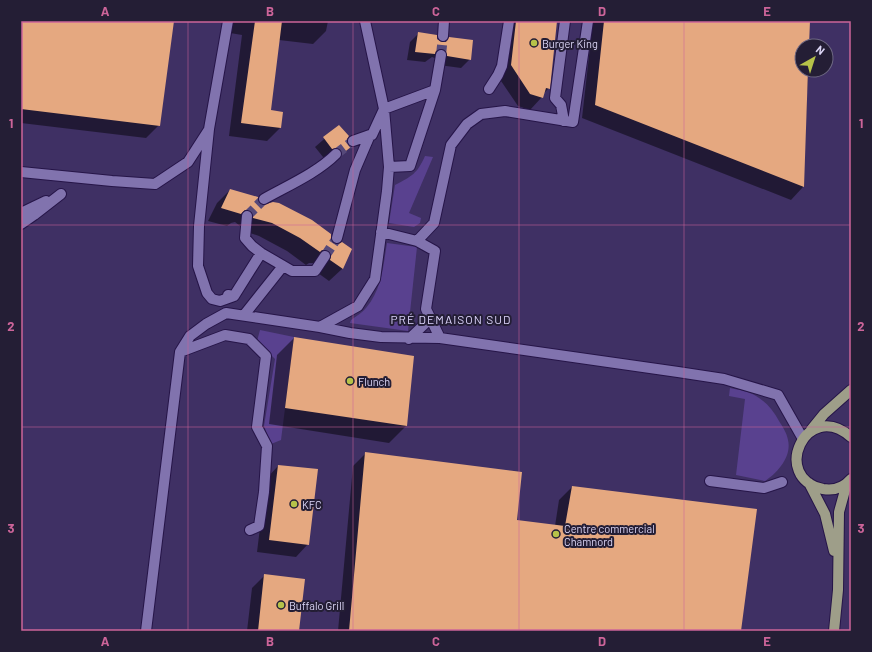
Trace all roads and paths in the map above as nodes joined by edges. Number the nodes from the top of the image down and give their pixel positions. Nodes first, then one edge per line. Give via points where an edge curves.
1 (224, 21) edge
2 (228, 21) edge
3 (365, 21) edge
4 (444, 21) edge
5 (509, 21) edge
6 (564, 21) edge
7 (588, 21) edge
8 (443, 36) tunnel mouth
9 (222, 50) junction
10 (441, 55) tunnel mouth
11 (488, 89) dead end
12 (435, 90) junction
13 (384, 109) junction
14 (564, 121) junction
15 (209, 129) junction
16 (370, 135) junction
17 (353, 141) tunnel mouth
18 (336, 154) tunnel mouth
19 (389, 167) junction
20 (21, 172) edge
21 (264, 199) tunnel mouth
22 (22, 211) edge
23 (247, 216) tunnel mouth
24 (21, 224) edge
25 (381, 232) junction
26 (337, 238) tunnel mouth
27 (417, 242) junction
28 (261, 253) junction
29 (325, 256) tunnel mouth
30 (283, 266) junction
31 (244, 316) junction
32 (431, 318) junction
33 (320, 327) junction
34 (440, 338) junction
35 (409, 339) junction
36 (180, 352) junction
37 (851, 390) edge
38 (806, 435) junction
39 (851, 436) edge
40 (710, 481) dead end
41 (849, 481) edge
42 (782, 482) dead end
43 (809, 483) junction
44 (250, 530) dead end
45 (838, 563) junction
46 (146, 631) edge
47 (834, 631) edge

1 - 9 street
2 - 9 street
3 - 13 street
4 - 8 street
5 - 11 street via 502,66
6 - 14 street via 555,98 561,105
7 - 14 street via 573,122
9 - 15 street
10 - 12 street
12 - 13 street
12 - 19 street via 410,166
13 - 16 street
13 - 19 street
14 - 27 street via 505,111 481,114 467,124 450,145 434,223
15 - 20 street via 188,162 155,184
15 - 28 street via 199,226 198,266 207,293 212,299 220,301 229,295
16 - 17 street
16 - 26 street via 355,170
18 - 21 street via 331,160
19 - 25 street
22 - 24 street via 61,194
23 - 28 street via 246,238
25 - 27 street
25 - 33 street via 375,279 358,306
27 - 32 street via 435,250 426,309
28 - 30 street
29 - 30 street via 315,270 292,271
30 - 31 street
31 - 33 street
31 - 36 street via 226,313 206,324 190,336
32 - 34 street
32 - 35 street
33 - 35 street
34 - 35 street
34 - 38 street via 724,379 778,395
36 - 44 street via 225,335 249,339 266,356 257,427 267,446 264,492 259,526
36 - 46 street
37 - 38 main road via 824,414
38 - 39 main road via 821,427 833,426
38 - 43 main road via 798,447 796,456 802,476
40 - 42 street via 764,488
41 - 43 main road via 838,488 828,490
41 - 45 main road via 839,512
43 - 45 main road via 825,514
45 - 47 main road

